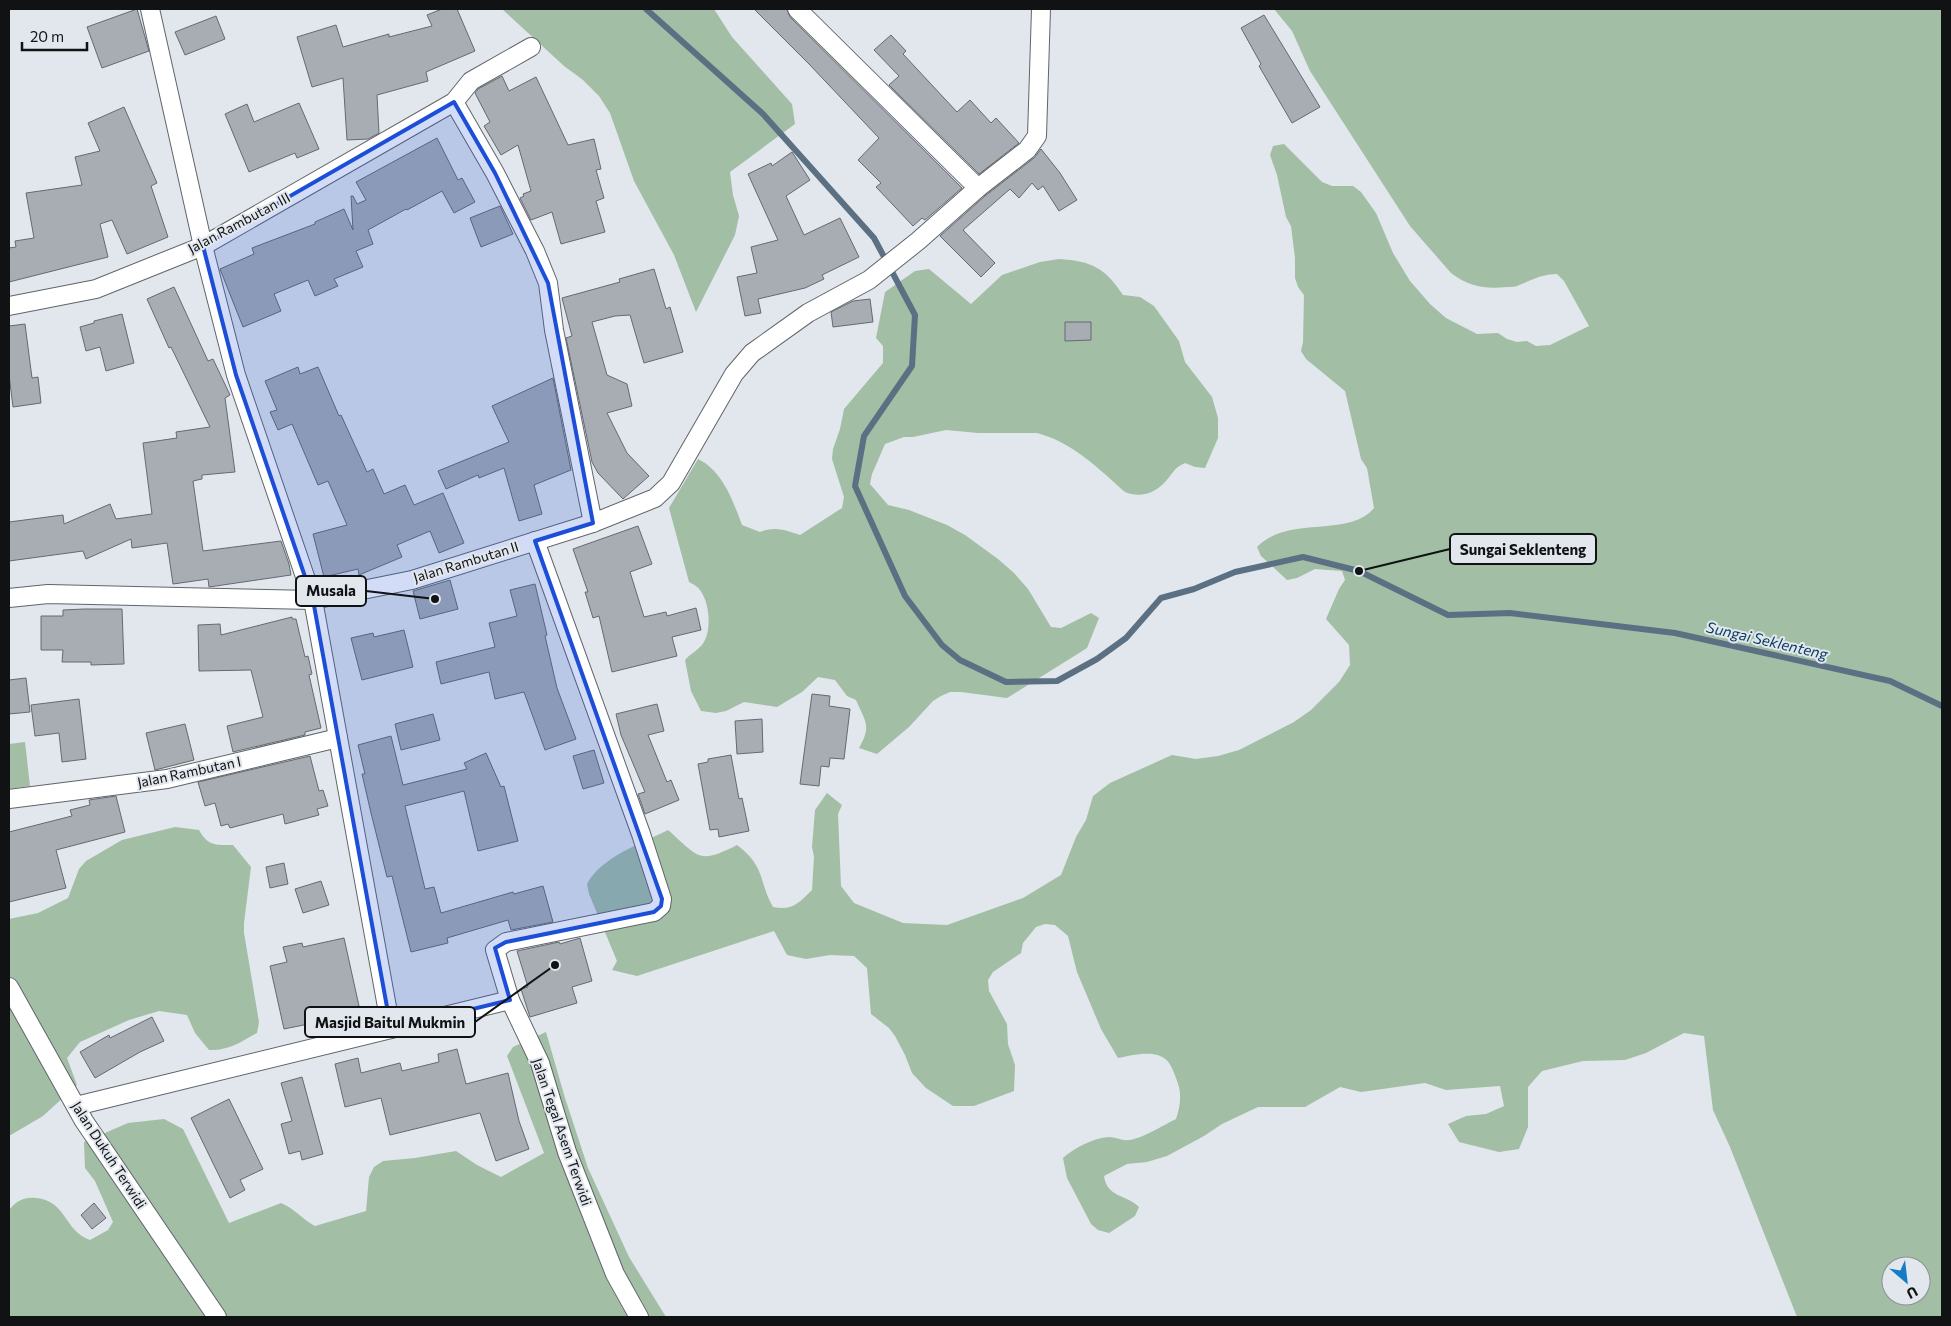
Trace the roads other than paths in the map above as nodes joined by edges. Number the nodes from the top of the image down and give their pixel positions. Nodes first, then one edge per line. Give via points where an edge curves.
1 (150, 9) edge
2 (797, 9) edge
3 (1042, 9) edge
4 (532, 47) dead end
5 (454, 102) junction
6 (978, 188) junction
7 (203, 246) junction
8 (9, 306) edge
9 (593, 523) junction
10 (535, 541) junction
11 (9, 598) edge
12 (313, 600) junction
13 (338, 738) junction
14 (9, 799) edge
15 (9, 988) edge
16 (510, 1000) junction
17 (391, 1029) junction
18 (76, 1106) junction
19 (217, 1317) edge
20 (639, 1317) edge

1 - 7 street
2 - 6 street
3 - 6 street, Jalan Rambutan II via 1037,136 1028,150
4 - 5 street via 471,81
5 - 7 street, Jalan Rambutan III
5 - 9 street via 500,182 548,283 554,330
6 - 9 street, Jalan Rambutan II via 869,280 808,313 752,353 734,374 671,483 655,498
7 - 8 street, Jalan Rambutan III via 96,289
7 - 12 street via 236,375
9 - 10 street, Jalan Rambutan II
10 - 12 street, Jalan Rambutan II via 412,580
10 - 16 street, Jalan Tegal Asem Terwidi via 662,900 654,912 501,945 495,950
11 - 12 street, Jalan Rambutan II via 48,594
12 - 13 street
13 - 14 street, Jalan Rambutan I via 167,779
13 - 17 street
15 - 18 street, Jalan Dukuh Terwidi
16 - 17 street
16 - 20 street, Jalan Tegal Asem Terwidi via 540,1063 567,1152 615,1274
17 - 18 street
18 - 19 street, Jalan Dukuh Terwidi

